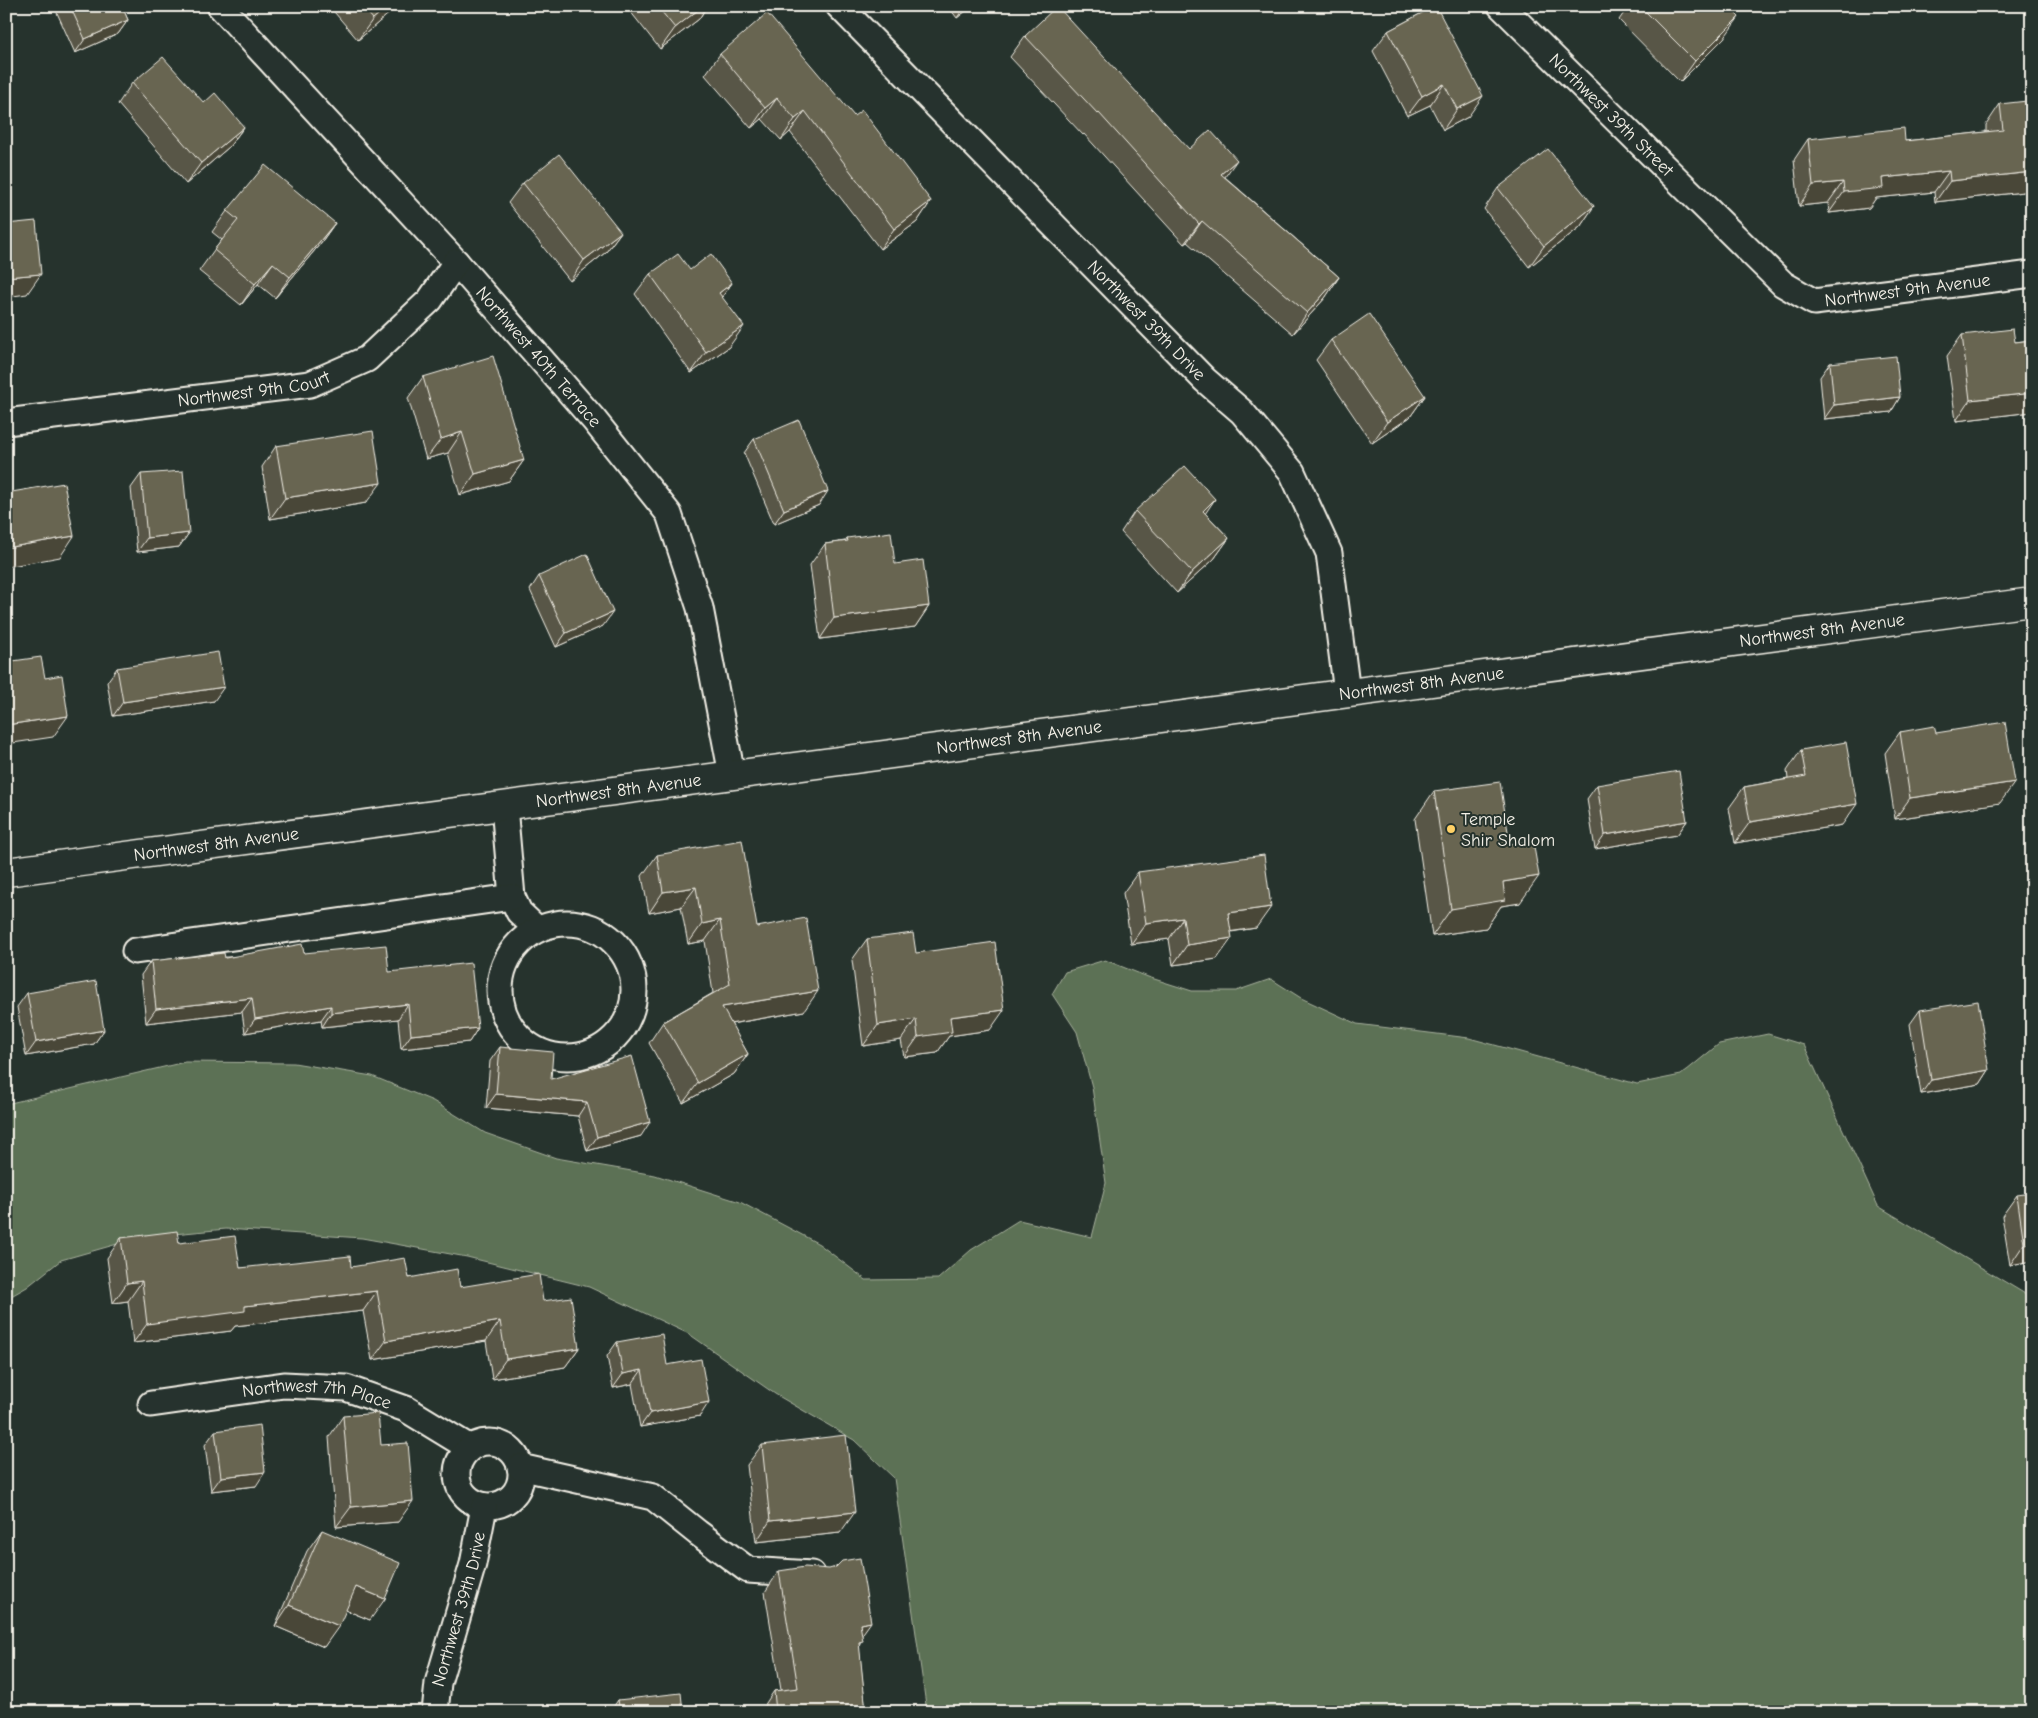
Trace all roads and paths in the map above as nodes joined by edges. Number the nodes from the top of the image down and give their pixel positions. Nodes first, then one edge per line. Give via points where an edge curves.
1 (220, 6) edge
2 (839, 6) edge
3 (1501, 6) edge
4 (1722, 224) joint
5 (456, 262) junction
6 (2032, 274) edge
7 (6, 422) edge
8 (2032, 602) edge
9 (1347, 693) junction
10 (732, 775) junction
11 (504, 806) junction
12 (6, 872) edge
13 (512, 897) junction
14 (537, 929) junction
15 (135, 951) dead end
16 (151, 1404) dead end
17 (470, 1448) junction
18 (520, 1466) junction
19 (484, 1507) junction
20 (815, 1574) edge
21 (435, 1712) edge

1 - 5 street, Northwest 40th Terrace
2 - 9 street, Northwest 39th Drive via 1205,380 1242,412 1292,472 1329,553
3 - 4 street, Northwest 39th Street
4 - 6 street, Northwest 9th Avenue via 1783,284 1814,302
5 - 7 street, Northwest 9th Court via 430,300 367,359 310,384
5 - 10 street, Northwest 40th Terrace via 594,420 669,514 700,608
8 - 9 street, Northwest 8th Avenue
9 - 10 street, Northwest 8th Avenue
10 - 11 street, Northwest 8th Avenue
11 - 12 street, Northwest 8th Avenue
11 - 13 street
13 - 14 street via 519,912
13 - 15 street
14 - 14 street via 512,950 500,980 500,997 511,1027 521,1040 550,1055 566,1058 600,1048 615,1037 633,1004 631,967 609,937 593,927 574,923
16 - 17 street, Northwest 7th Place via 284,1385 346,1388 406,1409
17 - 18 street via 494,1442 515,1455
17 - 19 street, Northwest 39th Drive via 458,1463 457,1482 462,1494
18 - 19 street, Northwest 39th Drive via 521,1479 516,1492 508,1501
18 - 20 street via 653,1497 748,1570
19 - 21 street, Northwest 39th Drive via 473,1564 438,1683

